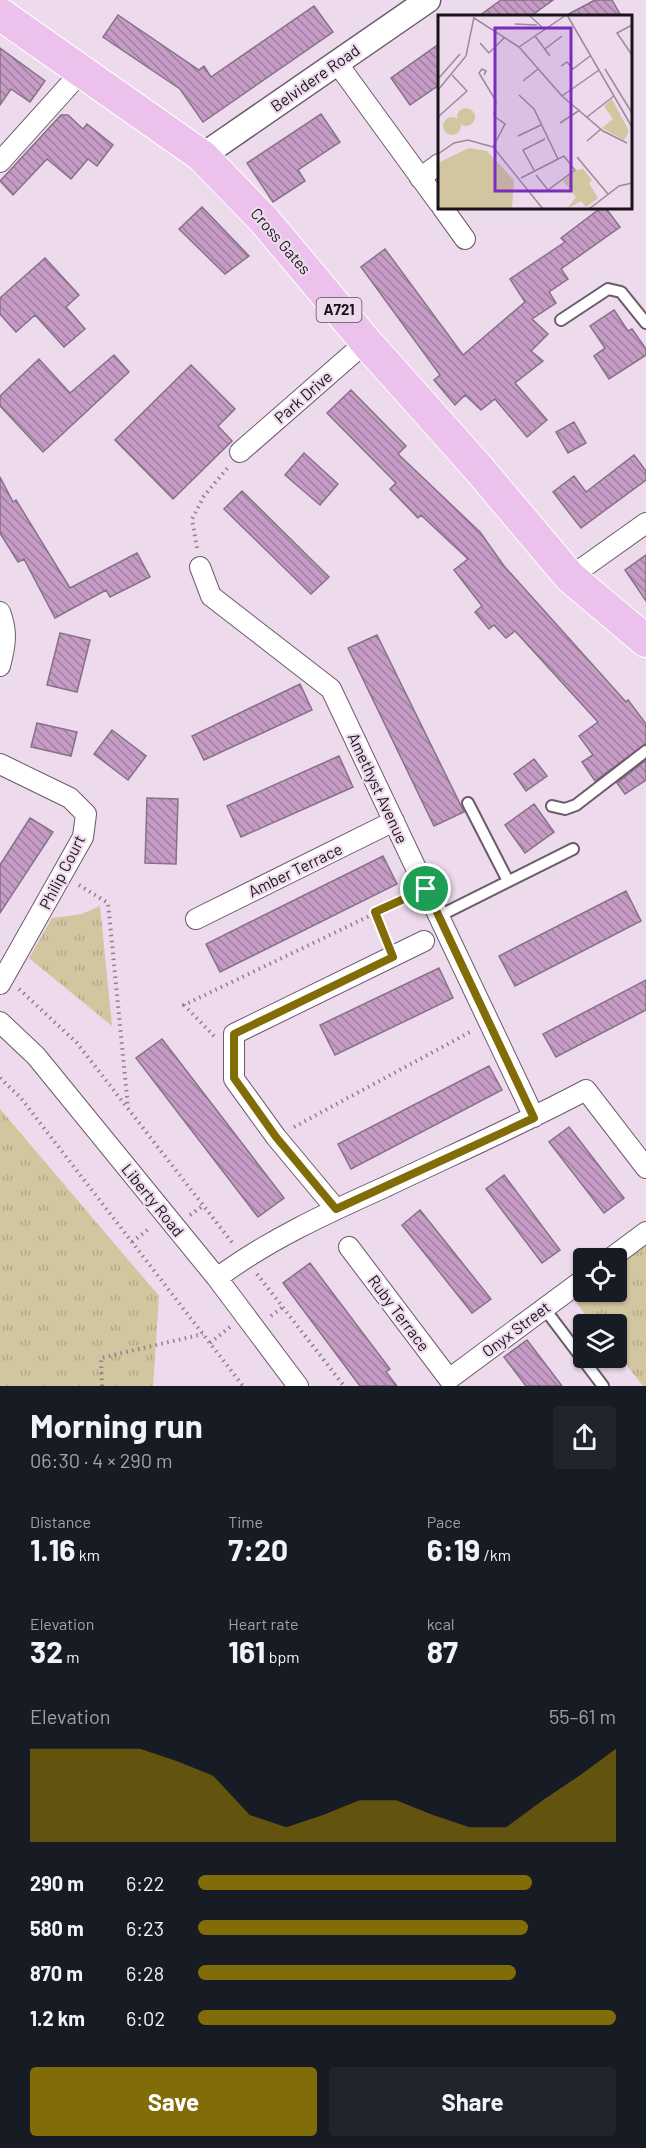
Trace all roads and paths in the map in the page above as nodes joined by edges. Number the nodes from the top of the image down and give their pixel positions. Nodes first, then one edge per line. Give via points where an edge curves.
1 (2, 0) edge
2 (416, 3) edge
3 (0, 5) edge
4 (0, 14) edge
5 (337, 63) junction
6 (81, 72) junction
7 (202, 156) junction
8 (0, 162) edge
9 (438, 165) edge
10 (420, 178) junction
11 (438, 202) edge
12 (443, 208) edge
13 (465, 239) dead end
14 (561, 320) dead end
15 (646, 323) edge
16 (366, 342) junction
17 (240, 452) joint
18 (646, 523) edge
19 (200, 567) joint
20 (570, 576) junction
21 (0, 612) edge
22 (646, 641) edge
23 (0, 666) edge
24 (646, 751) edge
25 (0, 764) edge
26 (468, 803) dead end
27 (552, 806) dead end
28 (394, 821) junction
29 (573, 849) dead end
30 (63, 875) junction
31 (508, 881) junction
32 (426, 889) junction
33 (375, 912) junction
34 (439, 916) junction
35 (196, 919) dead end
36 (424, 941) dead end
37 (393, 957) junction
38 (3, 980) edge
39 (0, 1022) edge
40 (489, 1022) junction
41 (234, 1056) junction
42 (0, 1078) edge
43 (128, 1109) junction
44 (534, 1118) junction
45 (276, 1137) junction
46 (646, 1168) edge
47 (336, 1209) junction
48 (646, 1232) edge
49 (349, 1247) dead end
50 (624, 1248) edge
51 (244, 1258) junction
52 (216, 1278) junction
53 (573, 1287) edge
54 (544, 1308) junction
55 (203, 1334) junction
56 (449, 1379) joint
57 (102, 1386) edge
58 (243, 1386) edge
59 (298, 1386) edge
60 (344, 1386) edge
61 (603, 1386) edge

1 - 3 lane
2 - 5 street, Belvidere Road
4 - 6 main road, Cross Gates / A721
5 - 7 street, Belvidere Road
5 - 10 street
6 - 7 main road, Cross Gates / A721
6 - 8 street
7 - 16 main road, Cross Gates / A721 via 264,220
9 - 10 street
10 - 11 street
12 - 13 street
14 - 15 lane via 608,289 621,292
16 - 17 street, Park Drive
16 - 20 main road, Cross Gates / A721
17 - 19 path via 204,496 192,519
18 - 20 street
19 - 28 street, Amethyst Avenue via 211,596 331,689
20 - 22 main road, Cross Gates / A721
21 - 23 street via 6,641
24 - 27 lane via 576,805 565,809
25 - 30 street, Philip Court via 70,798 86,814 83,837
26 - 31 lane
28 - 32 street, Amethyst Avenue
28 - 35 street, Amber Terrace
29 - 31 lane
30 - 38 street, Philip Court
30 - 43 path via 108,903
31 - 34 lane
32 - 33 path
32 - 34 street, Amethyst Avenue
33 - 37 path
33 - 41 path via 184,1005
34 - 40 street, Amethyst Avenue
36 - 37 street
37 - 41 street via 234,1034
38 - 43 path via 77,1043
39 - 52 street, Liberty Road via 36,1056
40 - 44 street, Amethyst Avenue
40 - 45 path
41 - 45 street via 234,1078
42 - 55 path via 20,1096
43 - 51 path
44 - 46 street via 586,1090
44 - 47 street
45 - 47 street
47 - 51 street
48 - 50 street
49 - 56 street, Ruby Terrace
51 - 52 street
51 - 60 path
52 - 59 street, Liberty Road
53 - 54 street, Onyx Street
54 - 56 street, Onyx Street
54 - 61 lane
55 - 57 path via 101,1358
55 - 58 path

